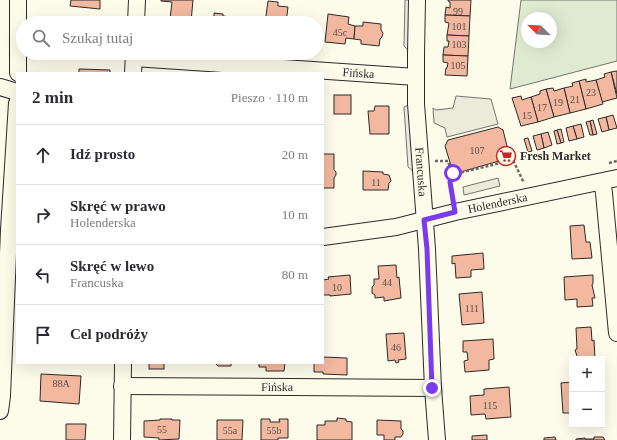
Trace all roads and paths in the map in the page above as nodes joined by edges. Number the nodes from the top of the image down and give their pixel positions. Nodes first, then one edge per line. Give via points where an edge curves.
1 (18, 0) edge
2 (138, 0) edge
3 (417, 0) edge
4 (18, 16) edge
5 (137, 16) edge
6 (18, 60) edge
7 (134, 61) edge
8 (18, 72) edge
9 (416, 77) junction
10 (0, 87) edge
11 (16, 92) edge
12 (16, 119) edge
13 (509, 158) dead end
14 (513, 160) junction
15 (431, 161) dead end
16 (453, 172) junction
17 (609, 180) edge
18 (527, 197) junction
19 (455, 212) junction
20 (424, 220) junction
21 (9, 230) edge
22 (324, 237) edge
23 (617, 333) edge
24 (123, 364) edge
25 (122, 386) junction
26 (432, 388) junction
27 (1, 401) edge
28 (122, 440) edge
29 (437, 440) edge

1 - 4 street
2 - 5 street
3 - 9 street, Francuska
6 - 8 street
7 - 9 street, Fińska
9 - 20 street, Francuska
10 - 11 street
12 - 21 street
13 - 14 path
14 - 16 path via 459,173 457,176
14 - 18 path
15 - 16 path via 448,161 448,170
16 - 19 path via 450,182
17 - 18 street, Holenderska
17 - 23 street, Holenderska
18 - 19 street, Holenderska
19 - 20 street, Holenderska
20 - 22 street, Holenderska
20 - 26 street, Francuska
21 - 27 street
24 - 25 street
25 - 26 street, Fińska
25 - 28 street
26 - 29 street, Francuska

